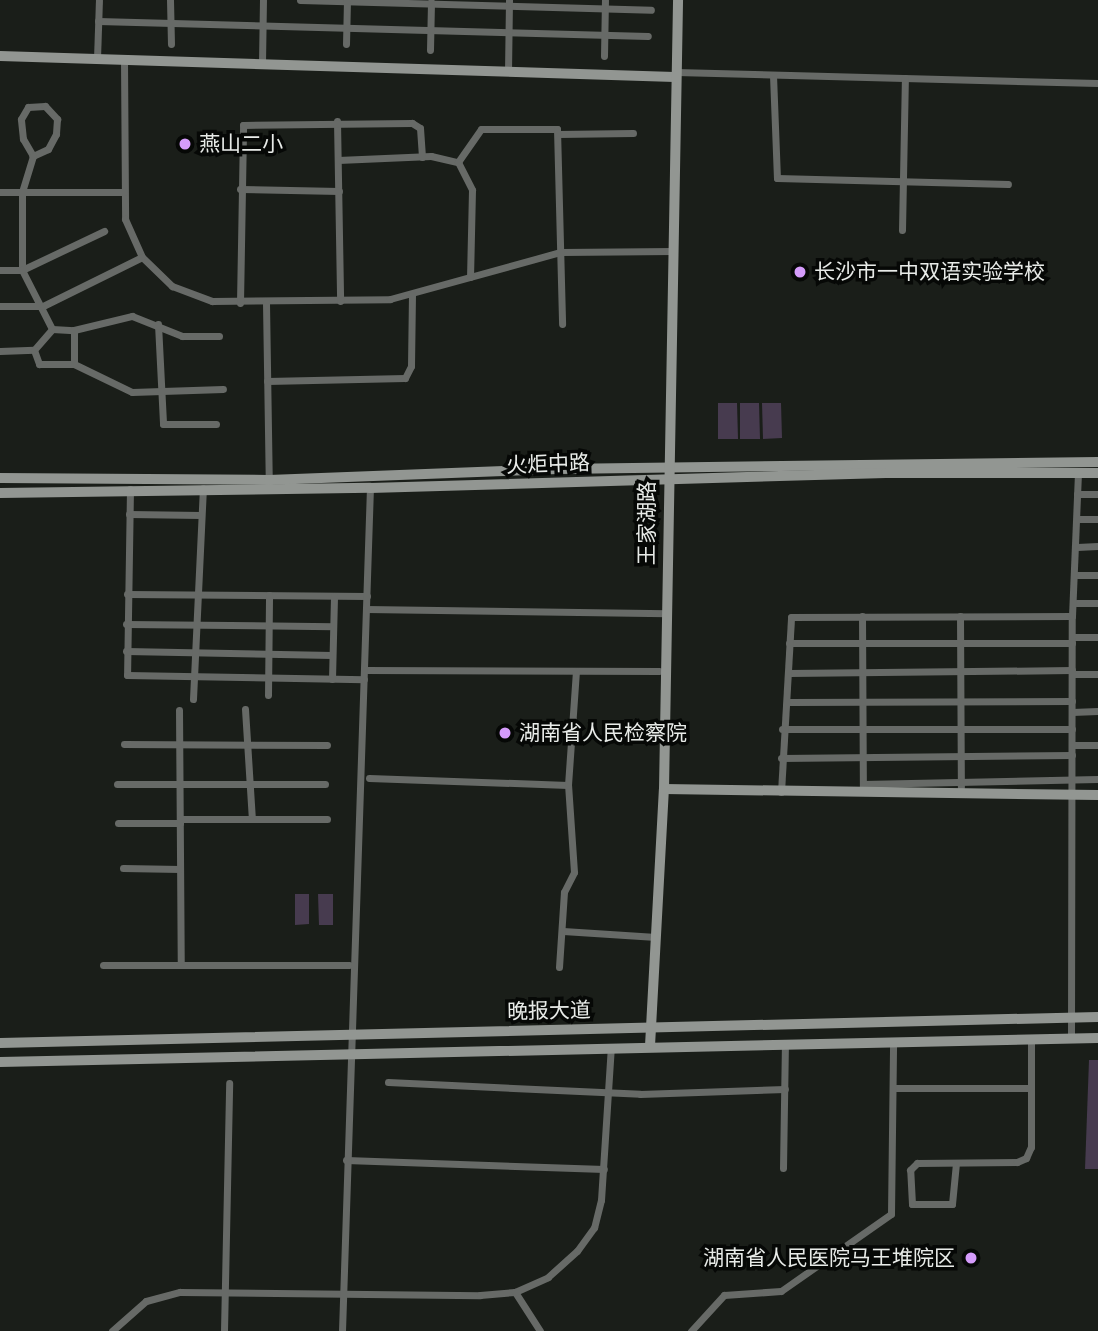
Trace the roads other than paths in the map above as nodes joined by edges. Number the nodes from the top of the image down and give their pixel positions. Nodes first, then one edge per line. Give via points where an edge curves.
1 (99, 0) edge
2 (170, 0) edge
3 (263, 0) edge
4 (300, 0) edge
5 (605, 0) edge
6 (678, 0) edge
7 (346, 1) edge
8 (431, 2) edge
9 (509, 4) edge
10 (605, 9) junction
11 (651, 10) dead end
12 (98, 21) junction
13 (170, 23) junction
14 (262, 25) junction
15 (346, 28) junction
16 (431, 31) junction
17 (508, 33) junction
18 (604, 35) junction
19 (648, 36) dead end
20 (170, 44) dead end
21 (346, 44) dead end
22 (430, 50) dead end
23 (0, 55) edge
24 (604, 56) dead end
25 (97, 59) junction
26 (124, 60) junction
27 (262, 64) junction
28 (508, 72) junction
29 (676, 75) junction
30 (773, 75) junction
31 (905, 78) junction
32 (1098, 83) edge
33 (337, 121) junction
34 (633, 132) dead end
35 (558, 134) junction
36 (33, 156) junction
37 (422, 157) junction
38 (338, 160) junction
39 (458, 162) junction
40 (903, 181) junction
41 (1008, 184) dead end
42 (240, 189) junction
43 (339, 191) junction
44 (0, 192) edge
45 (22, 192) junction
46 (124, 192) junction
47 (902, 230) dead end
48 (104, 231) dead end
49 (673, 251) junction
50 (561, 252) junction
51 (142, 257) junction
52 (22, 270) junction
53 (0, 271) edge
54 (470, 277) junction
55 (412, 295) junction
56 (340, 301) junction
57 (240, 303) junction
58 (266, 303) junction
59 (0, 306) edge
60 (43, 306) junction
61 (159, 324) junction
62 (562, 324) dead end
63 (52, 329) junction
64 (74, 330) junction
65 (219, 336) dead end
66 (34, 350) junction
67 (0, 351) edge
68 (74, 364) junction
69 (267, 381) junction
70 (223, 389) dead end
71 (159, 393) junction
72 (216, 424) dead end
73 (1098, 462) edge
74 (1078, 472) junction
75 (1098, 472) edge
76 (666, 475) junction
77 (0, 478) edge
78 (269, 484) junction
79 (203, 488) junction
80 (370, 488) junction
81 (130, 489) junction
82 (0, 494) edge
83 (1077, 494) junction
84 (1098, 494) edge
85 (129, 514) junction
86 (201, 515) junction
87 (1077, 519) junction
88 (1098, 519) edge
89 (1098, 546) edge
90 (1077, 547) junction
91 (1077, 575) junction
92 (1098, 575) edge
93 (127, 594) junction
94 (197, 594) junction
95 (270, 595) junction
96 (334, 596) junction
97 (367, 596) junction
98 (1076, 603) junction
99 (1098, 603) edge
100 (366, 609) junction
101 (667, 613) junction
102 (862, 616) junction
103 (960, 616) junction
104 (1072, 616) junction
105 (127, 624) junction
106 (196, 625) junction
107 (269, 626) junction
108 (333, 626) junction
109 (1098, 637) edge
110 (1072, 640) junction
111 (789, 643) junction
112 (862, 643) junction
113 (960, 643) junction
114 (126, 651) junction
115 (195, 653) junction
116 (269, 654) junction
117 (332, 655) junction
118 (576, 671) junction
119 (659, 671) dead end
120 (863, 672) junction
121 (960, 672) junction
122 (1072, 672) junction
123 (789, 673) junction
124 (1098, 674) edge
125 (364, 675) junction
126 (194, 677) junction
127 (268, 678) junction
128 (332, 679) junction
129 (268, 695) dead end
130 (193, 699) dead end
131 (1072, 701) junction
132 (789, 702) junction
133 (961, 702) junction
134 (863, 703) junction
135 (245, 709) dead end
136 (179, 710) dead end
137 (1098, 711) edge
138 (1072, 712) junction
139 (782, 729) junction
140 (863, 729) junction
141 (1072, 729) junction
142 (961, 730) junction
143 (124, 744) dead end
144 (179, 744) junction
145 (246, 744) junction
146 (327, 745) dead end
147 (1072, 745) junction
148 (1098, 745) edge
149 (1072, 755) junction
150 (863, 757) junction
151 (961, 757) junction
152 (781, 758) junction
153 (369, 778) dead end
154 (1098, 779) edge
155 (1072, 780) junction
156 (117, 784) dead end
157 (179, 784) junction
158 (247, 784) junction
159 (325, 784) dead end
160 (961, 784) junction
161 (568, 785) junction
162 (664, 789) junction
163 (863, 790) junction
164 (781, 792) junction
165 (1098, 795) edge
166 (961, 796) junction
167 (1072, 796) junction
168 (252, 819) junction
169 (327, 819) dead end
170 (180, 821) junction
171 (118, 823) dead end
172 (123, 868) dead end
173 (180, 869) junction
174 (563, 932) junction
175 (656, 937) junction
176 (103, 965) dead end
177 (181, 965) junction
178 (349, 965) dead end
179 (559, 967) dead end
180 (1098, 1017) edge
181 (1071, 1018) junction
182 (651, 1028) junction
183 (349, 1035) junction
184 (1098, 1038) edge
185 (1071, 1039) junction
186 (1031, 1040) junction
187 (893, 1042) junction
188 (0, 1043) edge
189 (785, 1044) junction
190 (650, 1046) junction
191 (611, 1047) junction
192 (349, 1054) junction
193 (0, 1062) edge
194 (388, 1082) dead end
195 (229, 1083) dead end
196 (893, 1088) junction
197 (1031, 1088) junction
198 (785, 1089) junction
199 (609, 1093) junction
200 (346, 1160) junction
201 (956, 1163) junction
202 (783, 1168) dead end
203 (604, 1169) junction
204 (515, 1292) junction
205 (226, 1293) junction
206 (342, 1295) junction
207 (112, 1331) edge
208 (224, 1331) edge
209 (342, 1331) edge
210 (540, 1331) edge
211 (691, 1331) edge

1 - 12 street
2 - 13 street
3 - 14 street
4 - 7 street
5 - 10 street
6 - 29 street, 王家湖路
7 - 8 street
7 - 15 street
8 - 9 street
8 - 16 street
9 - 10 street
9 - 17 street
10 - 11 street
10 - 18 street
12 - 13 street
12 - 25 street
13 - 14 street
13 - 20 street
14 - 15 street
14 - 27 street
15 - 16 street
15 - 21 street
16 - 17 street
16 - 22 street
17 - 18 street
17 - 28 street
18 - 19 street
18 - 24 street
23 - 25 street
25 - 26 street
26 - 27 street
26 - 46 street
27 - 28 street
28 - 29 street
29 - 30 street
29 - 49 street, 王家湖路
30 - 31 street
30 - 40 street via 777,178
31 - 32 street
31 - 40 street
33 - 37 street via 412,123 419,128
33 - 38 street
33 - 42 street via 243,125
34 - 35 street
35 - 39 street via 554,126 481,129
35 - 50 street
36 - 36 street via 48,149 56,134 57,119 45,106 28,107 22,119 23,139
36 - 45 street
37 - 38 street
37 - 39 street
38 - 43 street
39 - 54 street via 472,190
40 - 41 street
40 - 47 street
42 - 43 street
42 - 57 street
43 - 56 street
44 - 45 street
45 - 46 street
45 - 52 street
46 - 51 street via 125,219
48 - 52 street
49 - 50 street
49 - 76 street, 王家湖路
50 - 54 street
50 - 62 street
51 - 57 street via 172,286 212,301
51 - 60 street
52 - 53 street
52 - 60 street
54 - 55 street
55 - 56 street
55 - 69 street via 411,366 405,378
56 - 58 street
57 - 58 street
58 - 69 street
59 - 60 street
60 - 63 street
61 - 64 street via 132,316
61 - 65 street via 181,336
61 - 71 street
63 - 64 street
63 - 66 street
64 - 68 street
66 - 67 street
66 - 68 street via 39,364
68 - 71 street via 131,392
69 - 78 street
70 - 71 street
71 - 72 street via 163,424
73 - 76 street
74 - 75 street, 火炬中路
74 - 76 street, 火炬中路
74 - 83 street
76 - 78 street via 558,469
76 - 80 street, 火炬中路
76 - 101 street, 王家湖路
77 - 78 street
78 - 79 street, 火炬中路
78 - 80 street, 火炬中路
79 - 81 street, 火炬中路
79 - 86 street
80 - 97 street
81 - 82 street, 火炬中路
81 - 85 street
83 - 84 street
83 - 87 street
85 - 86 street
85 - 93 street
86 - 94 street
87 - 88 street
87 - 90 street
89 - 90 street
90 - 91 street
91 - 92 street
91 - 98 street
93 - 94 street
93 - 105 street
94 - 95 street
94 - 106 street
95 - 96 street
95 - 107 street
96 - 97 street
96 - 108 street
97 - 100 street
98 - 99 street
98 - 104 street
100 - 101 street
100 - 125 street
101 - 162 street, 王家湖路
102 - 103 street
102 - 111 street via 791,617
102 - 112 street
103 - 104 street
103 - 113 street
104 - 110 street
105 - 106 street
105 - 114 street
106 - 107 street
106 - 115 street
107 - 108 street
107 - 116 street
108 - 117 street
109 - 110 street
110 - 113 street
110 - 122 street
111 - 112 street
111 - 123 street
112 - 113 street
112 - 120 street
113 - 121 street
114 - 115 street
114 - 126 street via 127,675
115 - 116 street
115 - 126 street
116 - 117 street
116 - 127 street
117 - 128 street
118 - 119 street
118 - 125 street
118 - 161 street
120 - 121 street
120 - 123 street
120 - 134 street
121 - 122 street
121 - 133 street
122 - 124 street
122 - 131 street
123 - 132 street
125 - 128 street
125 - 183 street
126 - 127 street
126 - 130 street
127 - 128 street
127 - 129 street
131 - 133 street
131 - 138 street
132 - 134 street
132 - 139 street
133 - 134 street
133 - 142 street
134 - 140 street
135 - 145 street
136 - 144 street
137 - 138 street
138 - 141 street
139 - 140 street
139 - 152 street
140 - 142 street
140 - 150 street
141 - 142 street
141 - 147 street
142 - 151 street
143 - 144 street
144 - 145 street
144 - 157 street
145 - 146 street
145 - 158 street
147 - 148 street
147 - 149 street
149 - 151 street
149 - 155 street
150 - 151 street
150 - 152 street
150 - 163 street
151 - 160 street
152 - 164 street
153 - 161 street
154 - 155 street
155 - 160 street
155 - 167 street
156 - 157 street
157 - 158 street
157 - 170 street
158 - 159 street
158 - 168 street
160 - 163 street
160 - 166 street
161 - 174 street via 574,872 564,892
162 - 164 street
162 - 175 street, 王家湖路
163 - 164 street
163 - 166 street
165 - 167 street
166 - 167 street
167 - 181 street
168 - 169 street
168 - 170 street
170 - 171 street
170 - 173 street
172 - 173 street
173 - 177 street
174 - 175 street
174 - 179 street
175 - 182 street, 王家湖路
176 - 177 street
177 - 178 street
180 - 181 street, 晚报大道
181 - 182 street, 晚报大道
181 - 185 street
182 - 183 street, 晚报大道
182 - 190 street, 王家湖路
183 - 188 street, 晚报大道
183 - 192 street
184 - 185 street, 晚报大道
185 - 186 street, 晚报大道
186 - 187 street, 晚报大道
186 - 197 street
187 - 189 street, 晚报大道
187 - 196 street
189 - 190 street, 晚报大道
189 - 198 street
190 - 191 street, 晚报大道
191 - 192 street, 晚报大道
191 - 199 street
192 - 193 street, 晚报大道
192 - 200 street
194 - 199 street
195 - 205 street
196 - 197 street
196 - 211 street via 891,1214 781,1291 724,1295
197 - 201 street via 1031,1147 1026,1158
198 - 199 street
198 - 202 street
199 - 203 street
200 - 203 street
200 - 206 street
201 - 201 street via 914,1164 910,1202 952,1204
203 - 204 street via 594,1228 548,1278
204 - 206 street
204 - 210 street
205 - 206 street
205 - 207 street via 164,1294 146,1301
205 - 208 street
206 - 209 street

